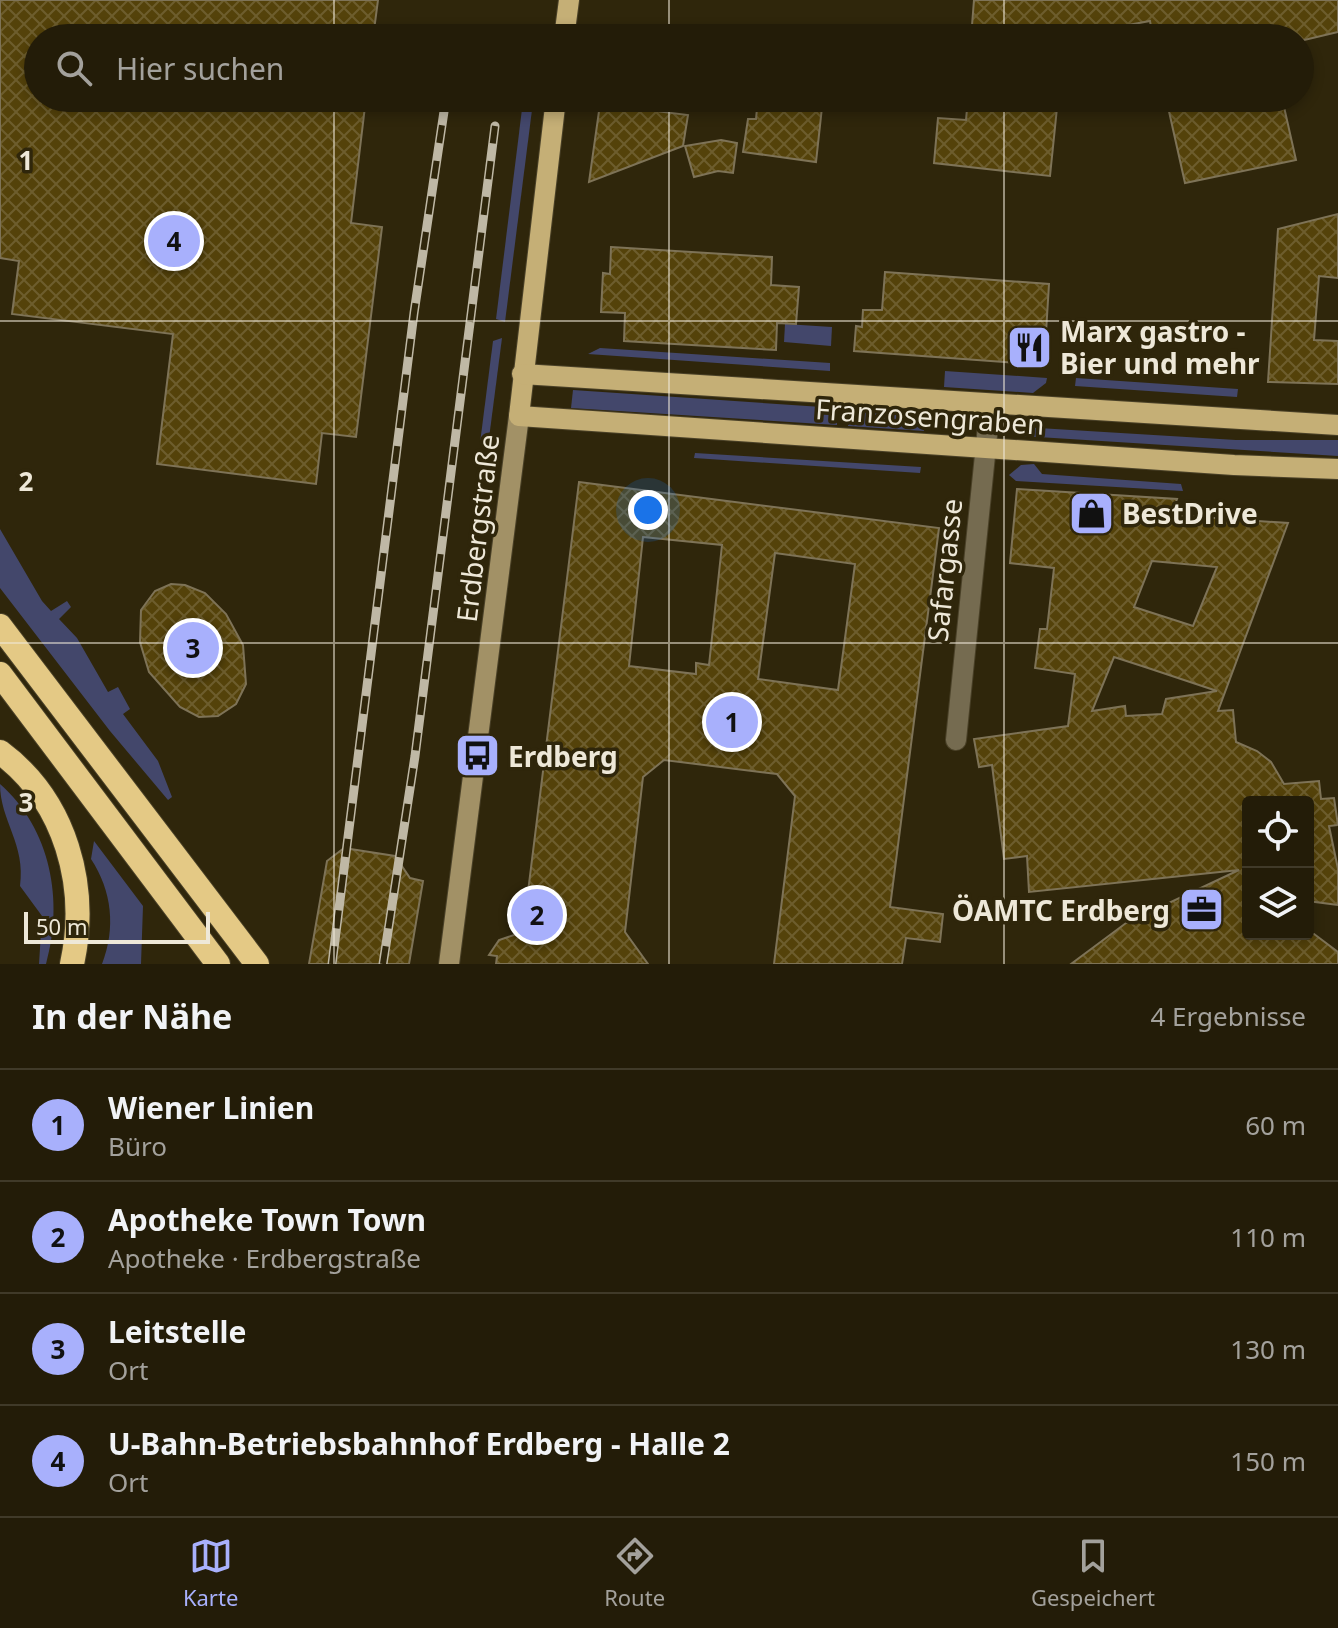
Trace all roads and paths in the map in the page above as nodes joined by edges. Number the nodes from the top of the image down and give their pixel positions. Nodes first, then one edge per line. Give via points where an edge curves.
1 (569, 0) edge
2 (566, 24) edge
3 (554, 112) edge
4 (522, 374) junction
5 (990, 406) junction
6 (519, 416) junction
7 (1338, 425) edge
8 (985, 447) junction
9 (1338, 469) edge
10 (0, 626) edge
11 (0, 674) edge
12 (956, 740) dead end
13 (0, 752) edge
14 (72, 964) edge
15 (218, 964) edge
16 (257, 964) edge
17 (449, 964) edge

1 - 2 main road
3 - 4 main road, Erdbergstraße
4 - 5 main road, Franzosengraben
4 - 6 main road, Erdbergstraße
5 - 7 main road, Franzosengraben
5 - 8 street, Safargasse
6 - 8 main road, Franzosengraben
6 - 17 street, Erdbergstraße
8 - 9 main road, Franzosengraben
8 - 12 street, Safargasse
10 - 16 highway
11 - 15 highway
13 - 14 highway via 38,791 68,849 79,920

